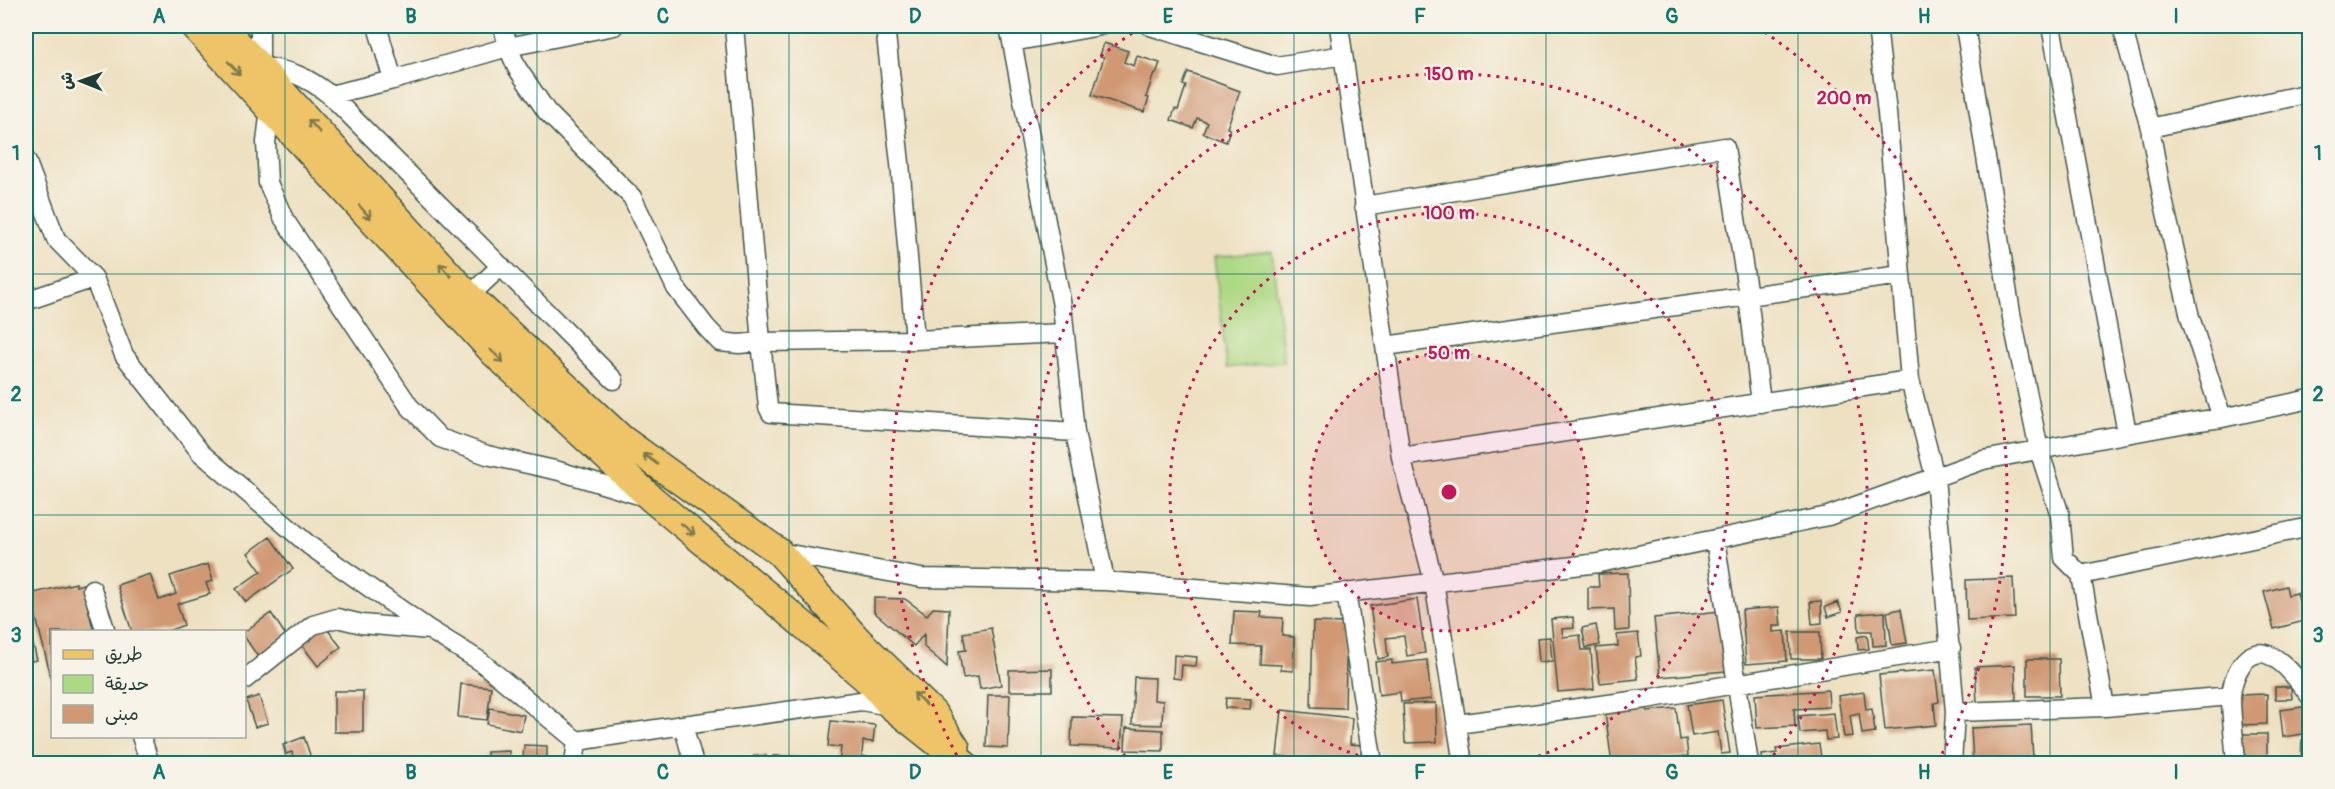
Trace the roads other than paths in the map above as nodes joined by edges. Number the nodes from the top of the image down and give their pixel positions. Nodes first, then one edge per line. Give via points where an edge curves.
1 (194, 26) edge
2 (222, 26) edge
3 (260, 26) edge
4 (377, 26) edge
5 (502, 26) edge
6 (614, 26) edge
7 (734, 26) edge
8 (885, 26) edge
9 (1100, 26) edge
10 (1150, 26) edge
11 (1339, 26) edge
12 (1877, 26) edge
13 (1965, 26) edge
14 (2051, 26) edge
15 (2122, 26) edge
16 (1010, 34) edge
17 (508, 46) junction
18 (1343, 55) junction
19 (260, 66) junction
20 (393, 80) junction
21 (2310, 93) edge
22 (330, 95) junction
23 (270, 108) junction
24 (2150, 128) junction
25 (26, 160) edge
26 (1364, 206) junction
27 (501, 266) junction
28 (1901, 275) junction
29 (94, 278) junction
30 (469, 296) junction
31 (1748, 296) junction
32 (26, 301) edge
33 (1064, 333) junction
34 (915, 340) junction
35 (761, 342) junction
36 (1385, 346) junction
37 (614, 380) dead end
38 (1910, 380) junction
39 (2310, 399) edge
40 (1761, 402) junction
41 (2222, 418) junction
42 (1075, 432) junction
43 (2127, 433) junction
44 (2039, 450) junction
45 (1401, 457) junction
46 (1935, 477) junction
47 (652, 499) junction
48 (2310, 527) edge
49 (1715, 539) junction
50 (779, 552) junction
51 (2081, 575) junction
52 (1105, 581) junction
53 (1434, 582) junction
54 (92, 588) dead end
55 (1346, 592) junction
56 (105, 630) edge
57 (430, 630) junction
58 (1951, 648) junction
59 (246, 678) edge
60 (1737, 684) junction
61 (2231, 696) junction
62 (2310, 696) edge
63 (891, 706) junction
64 (2105, 707) junction
65 (1955, 712) junction
66 (1457, 724) junction
67 (683, 725) junction
68 (142, 738) edge
69 (577, 741) junction
70 (150, 764) edge
71 (574, 764) edge
72 (694, 764) edge
73 (965, 764) edge
74 (1373, 764) edge
75 (1463, 764) edge
76 (1749, 764) edge
77 (1952, 764) edge
78 (2236, 764) edge

1 -> 23 main road
2 - 19 main road
3 - 19 street
4 - 20 street
5 - 17 street
6 - 17 street
7 - 35 street
8 - 34 street
9 - 16 street
10 - 18 street via 1277,66
11 - 18 street
12 - 28 street
13 - 44 street via 2011,313
14 - 43 street
15 - 24 street
16 - 33 street
17 - 20 street
17 - 35 street via 517,68 547,112 632,197 676,288 706,327 720,342
18 - 26 street
19 - 22 street via 309,79
30 -> 19 main road
20 - 22 street
21 - 24 street
22 - 27 street
23 -> 47 main road via 495,354
23 - 47 street via 266,142 268,183 284,219 409,406 440,438 487,455 559,471
24 - 41 street via 2190,317
25 - 29 street via 56,239
26 - 31 street via 1725,147
26 - 36 street
27 - 30 street
27 - 37 street
28 - 31 street
28 - 38 street
29 - 32 street
29 - 57 street via 124,355 201,453 310,546
50 -> 30 main road via 622,439
31 - 36 street
31 - 40 street
33 - 34 street
33 - 42 street
34 - 35 street
35 - 42 street via 771,413
36 - 45 street
38 - 40 street
38 - 46 street
39 - 41 street
40 - 45 street
41 - 43 street
42 - 52 street
43 - 44 street
44 - 46 street via 1983,460
44 - 51 street via 2060,515 2064,558
45 - 53 street
46 - 49 street via 1828,516
46 - 58 street
47 -> 63 main road via 825,643
48 - 51 street
49 - 53 street via 1599,563
49 - 60 street
50 - 52 street via 921,578
73 -> 50 main road via 933,713 859,641
51 - 64 street
52 - 55 street via 1310,597
53 - 55 street
53 - 66 street
54 - 56 street
55 - 74 street
57 - 59 street via 337,618 313,625
57 - 69 street via 480,661
58 - 60 street
58 - 65 street
60 - 66 street
60 - 76 street
61 - 62 street via 2240,665 2256,654 2269,654 2280,662
61 - 64 street
61 - 78 street
63 - 67 street via 861,701
63 - 73 main road
64 - 65 street
65 - 77 street
66 - 75 street
67 - 69 street
67 - 72 street
68 - 70 street
69 - 71 street

